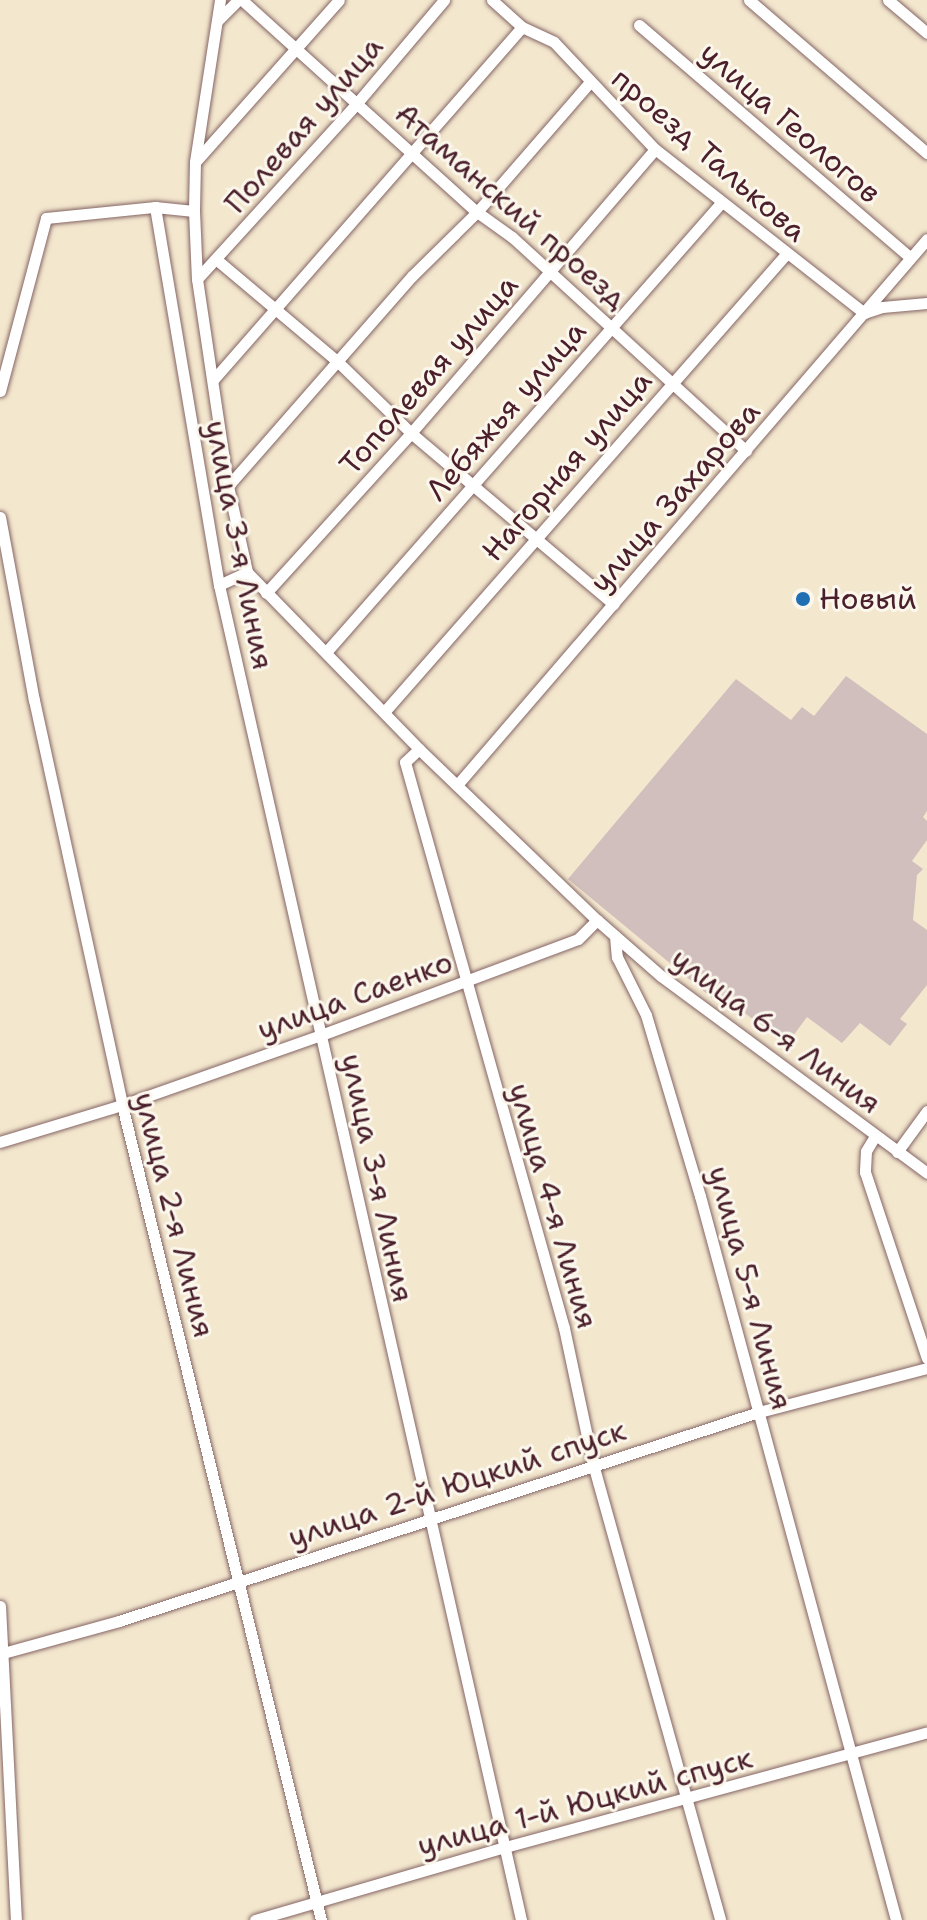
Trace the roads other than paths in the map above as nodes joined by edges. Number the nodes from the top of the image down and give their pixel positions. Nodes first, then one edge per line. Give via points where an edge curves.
1 (220, 0) edge
2 (240, 0) edge
3 (339, 0) edge
4 (444, 0) edge
5 (492, 0) edge
6 (749, 0) edge
7 (888, 0) edge
8 (217, 21) junction
9 (639, 25) dead end
10 (522, 27) junction
11 (927, 33) edge
12 (297, 48) junction
13 (589, 83) junction
14 (357, 103) junction
15 (655, 149) junction
16 (412, 151) junction
17 (927, 153) edge
18 (195, 162) junction
19 (721, 203) junction
20 (155, 207) junction
21 (194, 211) junction
22 (477, 212) junction
23 (927, 239) edge
24 (786, 254) junction
25 (910, 257) junction
26 (217, 260) junction
27 (551, 272) junction
28 (197, 279) junction
29 (927, 303) edge
30 (273, 310) junction
31 (864, 313) junction
32 (612, 327) junction
33 (337, 361) junction
34 (213, 380) junction
35 (673, 383) junction
36 (0, 391) edge
37 (411, 433) junction
38 (746, 451) junction
39 (228, 486) junction
40 (473, 486) junction
41 (0, 517) edge
42 (535, 538) junction
43 (247, 572) junction
44 (219, 585) junction
45 (266, 593) junction
46 (613, 604) junction
47 (327, 651) junction
48 (385, 711) junction
49 (419, 749) junction
50 (457, 785) junction
51 (597, 920) junction
52 (615, 936) junction
53 (465, 982) junction
54 (321, 1035) junction
55 (122, 1105) junction
56 (927, 1111) edge
57 (875, 1136) junction
58 (0, 1142) edge
59 (897, 1152) junction
60 (927, 1173) edge
61 (927, 1358) edge
62 (927, 1368) edge
63 (759, 1412) junction
64 (593, 1464) junction
65 (428, 1519) junction
66 (238, 1581) junction
67 (0, 1606) edge
68 (3, 1653) junction
69 (927, 1732) edge
70 (854, 1754) junction
71 (685, 1800) junction
72 (505, 1847) junction
73 (316, 1902) junction
74 (16, 1920) edge
75 (255, 1920) edge
76 (321, 1920) edge
77 (521, 1920) edge
78 (720, 1920) edge
79 (896, 1920) edge

1 - 8 street, улица 3-я Линия
2 - 8 street
2 - 12 street, Атаманский проезд
3 - 12 street
4 - 14 street, Полевая улица
5 - 10 street, проезд Талькова
6 - 17 street
7 - 11 street
8 - 18 street, улица 3-я Линия
9 - 25 street, улица Геологов
10 - 13 street, проезд Талькова via 554,42
10 - 16 street
12 - 14 street, Атаманский проезд
12 - 18 street
13 - 15 street, проезд Талькова
13 - 22 street
14 - 16 street, Атаманский проезд
14 - 26 street, Полевая улица
15 - 19 street, проезд Талькова
15 - 27 street, Тополевая улица
16 - 22 street, Атаманский проезд
16 - 30 street
18 - 21 street, улица 3-я Линия
19 - 24 street, проезд Талькова
19 - 32 street, Лебяжья улица
20 - 21 street
20 - 36 street via 46,218
20 - 44 street, улица 3-я Линия
21 - 28 street, улица 3-я Линия
22 - 27 street, Атаманский проезд
22 - 33 street
23 - 25 street, улица Захарова
24 - 31 street, проезд Талькова
24 - 35 street, Нагорная улица
25 - 31 street, улица Захарова
26 - 28 street, Полевая улица
26 - 30 street
27 - 32 street, Атаманский проезд
27 - 37 street, Тополевая улица
28 - 34 street, улица 3-я Линия
29 - 31 street
30 - 33 street
30 - 34 street
31 - 38 street, улица Захарова
32 - 35 street, Атаманский проезд
32 - 40 street, Лебяжья улица
33 - 37 street
33 - 39 street
34 - 39 street, улица 3-я Линия
35 - 38 street, Атаманский проезд
35 - 42 street, Нагорная улица
37 - 40 street
37 - 45 street, Тополевая улица
38 - 46 street, улица Захарова
39 - 43 street, улица 3-я Линия
40 - 42 street
40 - 47 street, Лебяжья улица
41 - 55 street, улица 2-я Линия
42 - 46 street
42 - 48 street, Нагорная улица
43 - 44 street
43 - 45 street
44 - 54 street, улица 3-я Линия
45 - 47 street
46 - 50 street, улица Захарова
47 - 48 street
48 - 49 street
49 - 50 street
49 - 53 street, улица 4-я Линия via 405,762
50 - 51 street
51 - 52 street
51 - 53 street, улица Саенко via 578,939
52 - 57 street, улица 6-я Линия
52 - 63 street, улица 5-я Линия via 617,957 646,1015
53 - 54 street, улица Саенко
53 - 64 street, улица 4-я Линия via 564,1328
54 - 55 street, улица Саенко
54 - 65 street, улица 3-я Линия
55 - 58 street, улица Саенко
55 - 66 street, улица 2-я Линия
56 - 59 street
57 - 59 street
57 - 61 street, улица 6-я Линия via 866,1151 865,1172
59 - 60 street
62 - 63 street, улица 2-й Юцкий спуск
63 - 64 street, улица 2-й Юцкий спуск
63 - 70 street, улица 5-я Линия
64 - 65 street, улица 2-й Юцкий спуск
64 - 71 street, улица 4-я Линия
65 - 66 street, улица 2-й Юцкий спуск
65 - 72 street, улица 3-я Линия
66 - 68 street, улица 2-й Юцкий спуск
66 - 73 street, улица 2-я Линия
67 - 68 street
68 - 74 street
69 - 70 street, улица 1-й Юцкий спуск
70 - 71 street, улица 1-й Юцкий спуск
70 - 79 street, улица 5-я Линия
71 - 72 street, улица 1-й Юцкий спуск
71 - 78 street, улица 4-я Линия
72 - 73 street, улица 1-й Юцкий спуск
72 - 77 street, улица 3-я Линия
73 - 75 street, улица 1-й Юцкий спуск
73 - 76 street, улица 2-я Линия

